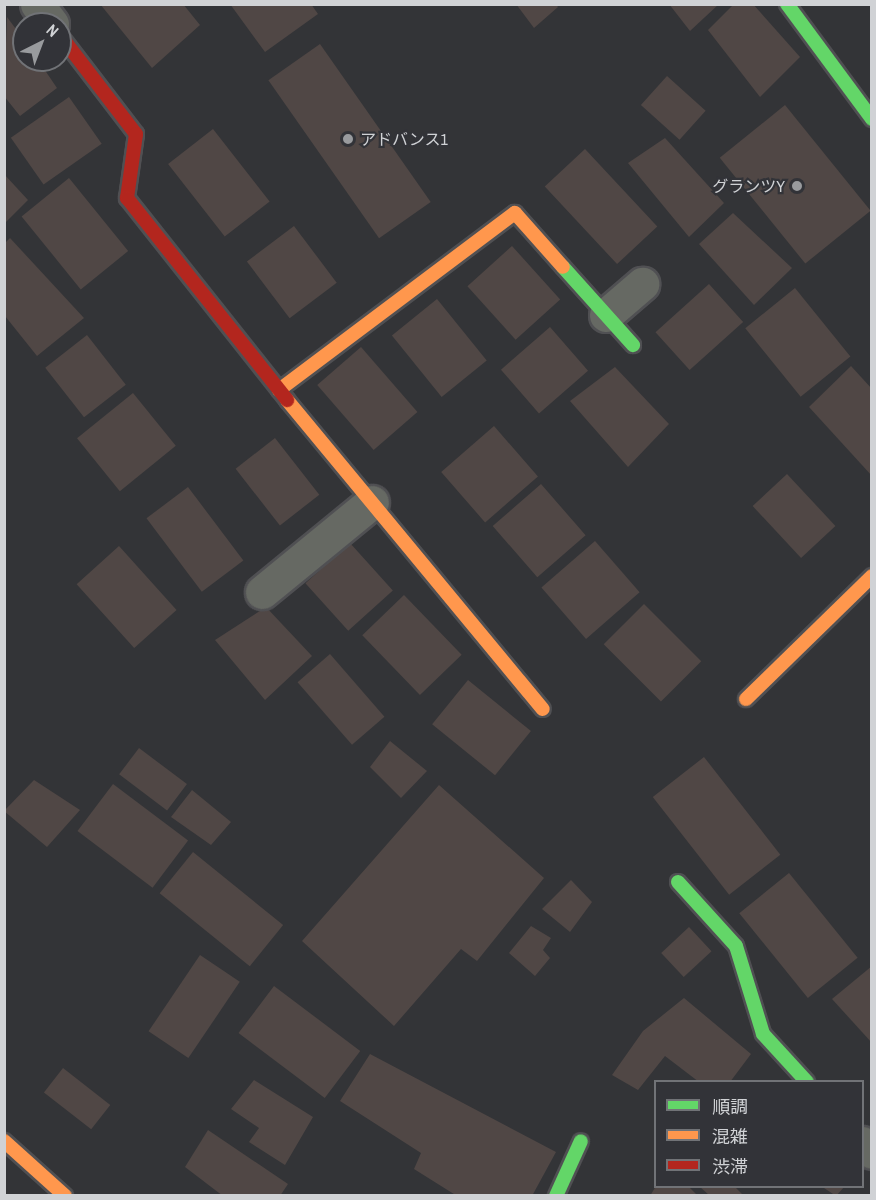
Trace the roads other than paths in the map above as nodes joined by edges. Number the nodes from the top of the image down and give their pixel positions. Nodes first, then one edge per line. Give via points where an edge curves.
1 (787, 4) edge
2 (72, 51) edge
3 (872, 119) edge
4 (642, 284) dead end
5 (606, 315) junction
6 (633, 345) dead end
7 (279, 390) junction
8 (372, 502) junction
9 (872, 576) edge
10 (262, 592) dead end
11 (746, 699) dead end
12 (543, 709) dead end
13 (678, 882) dead end
14 (805, 1080) edge
15 (4, 1141) edge
16 (580, 1141) dead end
17 (65, 1196) edge
18 (556, 1196) edge

1 - 3 street
2 - 7 street via 136,134 128,198
4 - 5 street
5 - 6 street
5 - 7 street via 515,213
7 - 8 street
8 - 10 street
8 - 12 street
9 - 11 street
13 - 14 street via 736,946 763,1034
15 - 17 street
16 - 18 street

